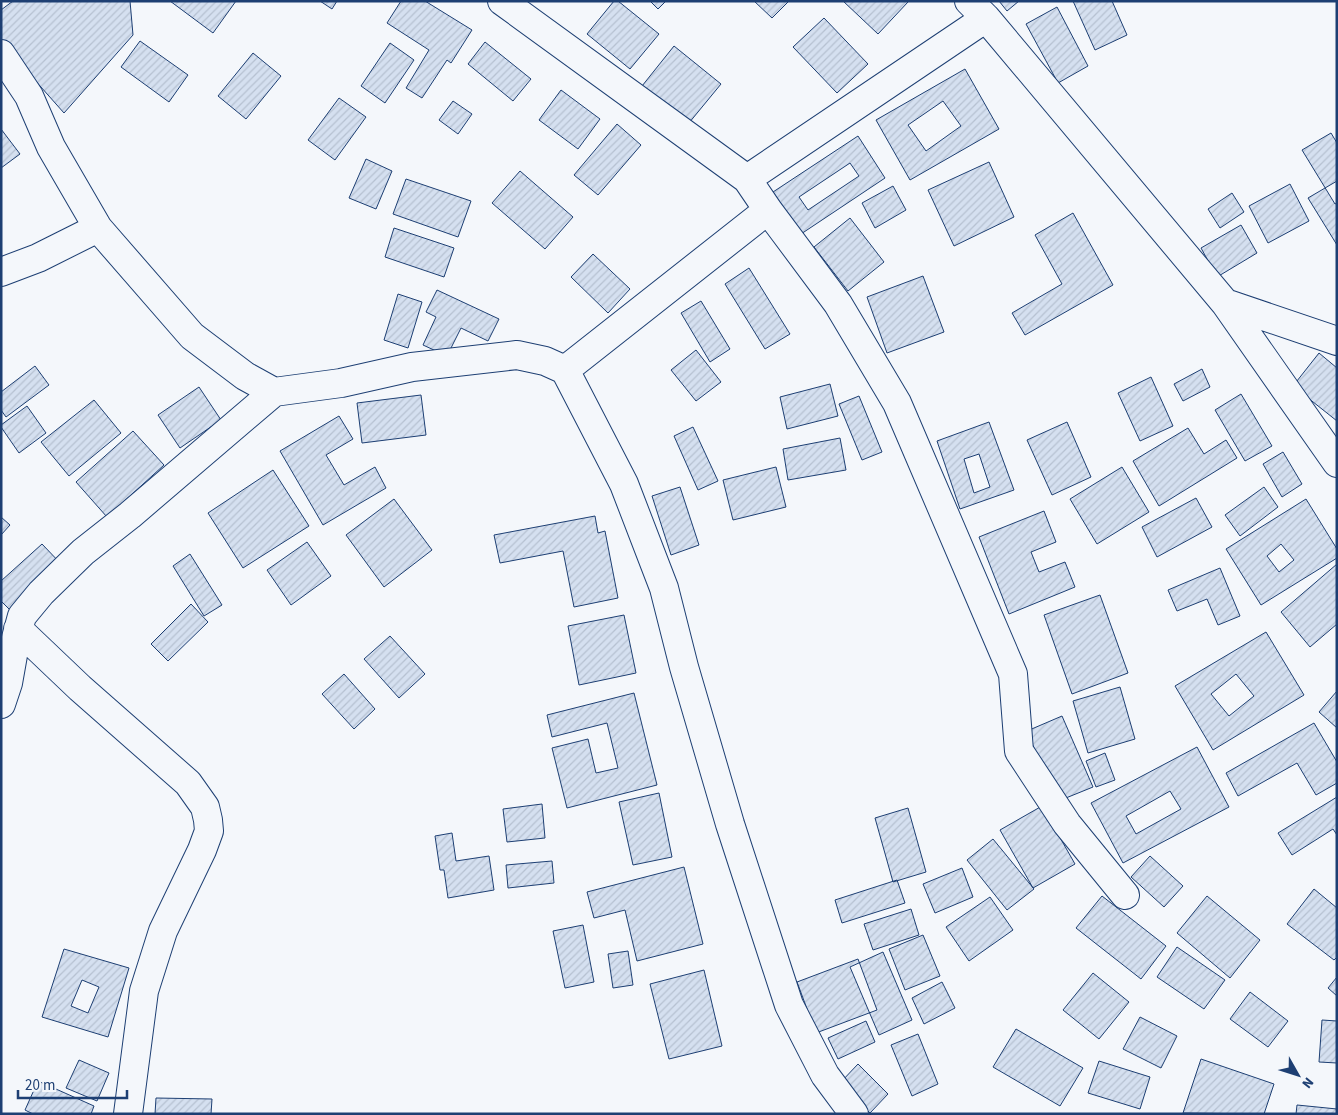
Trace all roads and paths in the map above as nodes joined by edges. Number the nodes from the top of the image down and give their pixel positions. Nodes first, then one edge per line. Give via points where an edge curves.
1 (502, 1) edge
2 (978, 10) edge
3 (1, 54) edge
4 (747, 179) junction
5 (768, 210) junction
6 (98, 228) junction
7 (1, 272) edge
8 (1225, 303) junction
9 (1337, 341) edge
10 (565, 370) junction
11 (274, 392) junction
12 (1337, 463) edge
13 (18, 629) junction
14 (1, 704) edge
15 (1125, 895) dead end
16 (128, 1114) edge
17 (854, 1114) edge

1 - 4 street
2 - 4 street
2 - 8 street
3 - 6 street via 28,96 52,147
4 - 5 street
5 - 10 street
5 - 15 street via 838,304 897,403 1013,674 1019,751 1067,824
6 - 7 street via 38,258
6 - 11 street via 192,336 245,376
8 - 9 street
8 - 12 street
10 - 11 street via 545,361 516,355 412,367 342,383
10 - 17 street via 624,484 664,588 730,824 789,1005 825,1076
11 - 13 street via 83,552 41,593 22,616
13 - 14 street
13 - 16 street via 188,783 205,807 208,820 202,850 163,931 144,991

